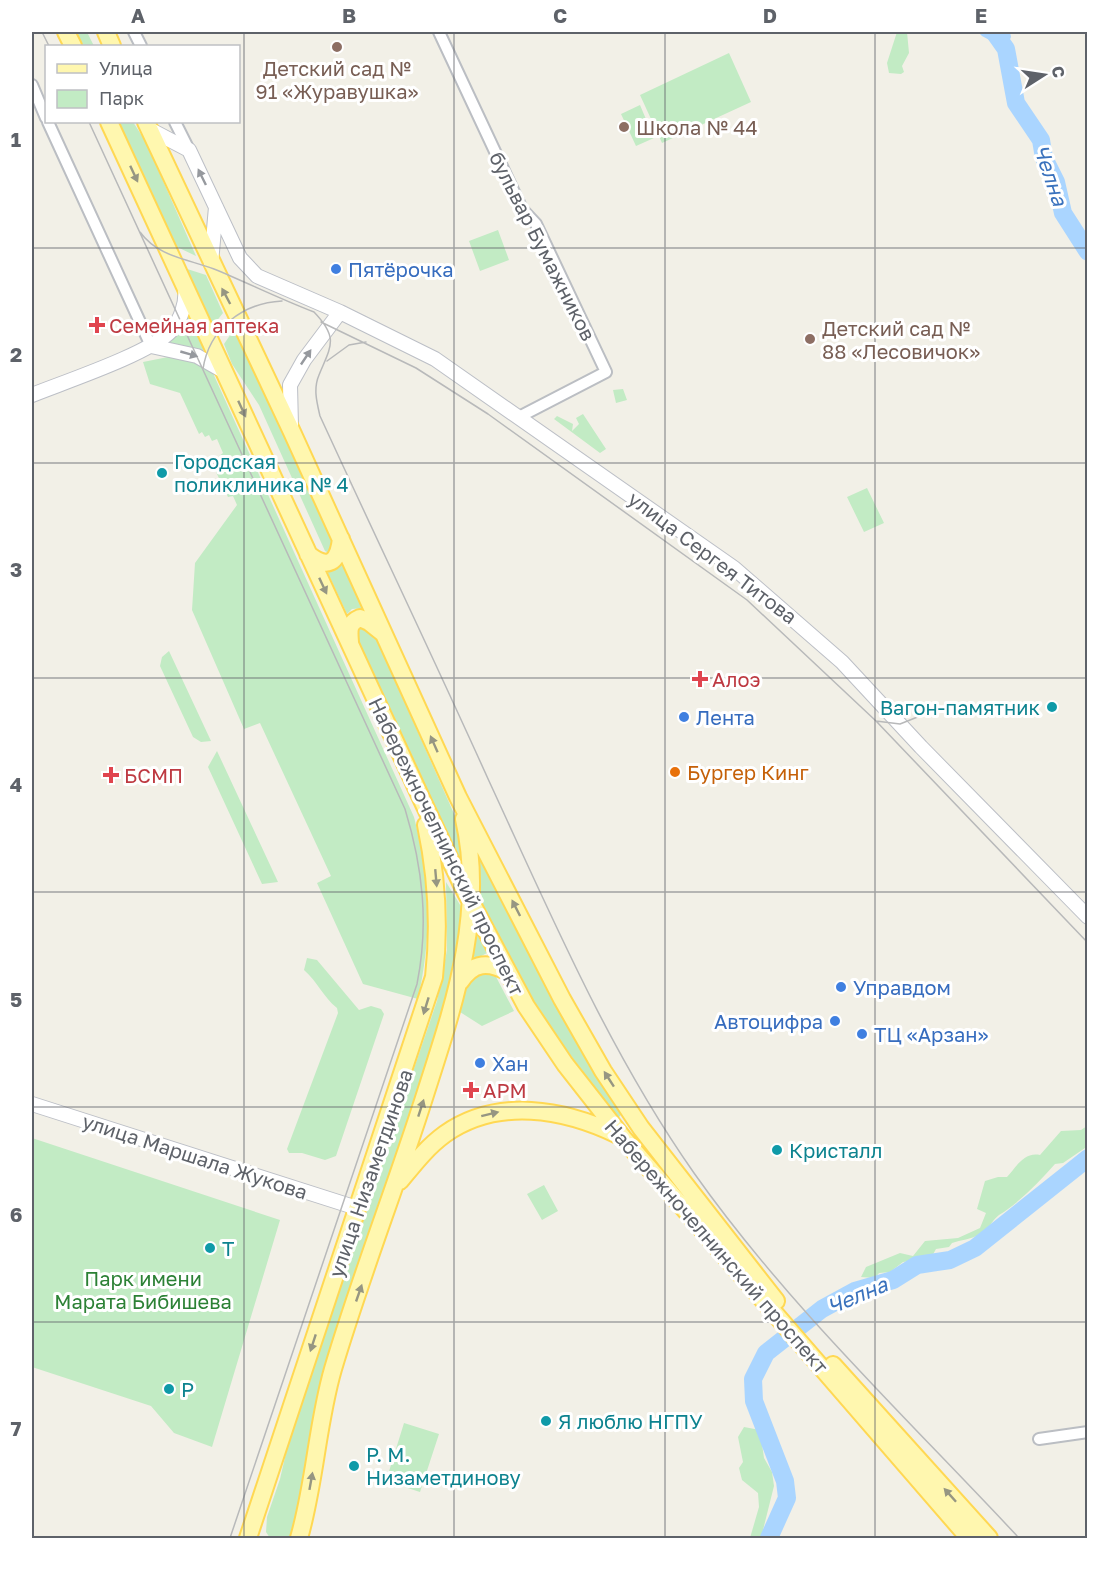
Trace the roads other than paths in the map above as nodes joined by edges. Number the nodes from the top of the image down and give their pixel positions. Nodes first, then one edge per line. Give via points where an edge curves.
1 (439, 32) edge
2 (32, 85) edge
3 (45, 115) edge
4 (48, 123) edge
5 (109, 123) edge
6 (176, 123) edge
7 (147, 125) edge
8 (189, 150) junction
9 (216, 207) junction
10 (211, 265) junction
11 (185, 285) junction
12 (340, 312) junction
13 (150, 346) junction
14 (225, 372) junction
15 (32, 395) edge
16 (519, 417) junction
17 (292, 432) junction
18 (341, 539) junction
19 (308, 554) junction
20 (384, 634) junction
21 (351, 646) junction
22 (458, 797) junction
23 (422, 800) junction
24 (470, 901) junction
25 (1088, 917) edge
26 (508, 972) junction
27 (460, 983) junction
28 (32, 1104) edge
29 (622, 1138) junction
30 (396, 1186) junction
31 (357, 1208) junction
32 (767, 1299) junction
33 (842, 1383) junction
34 (1088, 1432) edge
35 (1039, 1439) dead end
36 (257, 1512) junction
37 (300, 1533) edge
38 (248, 1539) edge
39 (261, 1539) edge
40 (969, 1539) edge
41 (989, 1539) edge

1 - 16 street, бульвар Бумажников via 522,209 536,224 606,372
2 - 3 street
4 - 13 street
5 -> 11 main road, Набережночелнинский проспект
6 - 8 street
7 - 8 main road
7 - 10 main road, Набережночелнинский проспект
9 -> 8 main road, улица Сергея Титова
9 - 10 main road
9 - 12 main road, улица Сергея Титова via 240,258 257,276
17 -> 10 main road, Набережночелнинский проспект
11 - 13 main road via 183,310 176,324
11 - 14 main road, Набережночелнинский проспект
12 - 16 main road, улица Сергея Титова via 435,359
17 -> 12 main road via 290,385
13 -> 14 main road via 197,356
13 - 15 main road
14 -> 19 main road, Набережночелнинский проспект
16 - 25 main road, улица Сергея Титова via 708,549 802,624
17 - 18 main road, Набережночелнинский проспект
18 - 19 main road via 339,555 333,561 317,561
18 - 20 main road, Набережночелнинский проспект
19 -> 21 main road, Набережночелнинский проспект
20 - 21 main road via 360,618 348,628
22 -> 20 main road, Набережночелнинский проспект
21 - 23 main road, Набережночелнинский проспект
22 - 24 main road, улица Низаметдинова via 469,853
32 -> 22 main road, Набережночелнинский проспект via 603,1071
23 - 24 main road, Набережночелнинский проспект
23 -> 31 main road, улица Низаметдинова via 439,910 434,977
24 - 26 main road, Набережночелнинский проспект
24 - 27 main road, улица Низаметдинова
26 - 27 main road via 496,966 479,965 466,972
26 - 29 main road, Набережночелнинский проспект via 539,1027
30 -> 27 main road, улица Низаметдинова
28 - 31 main road, улица Маршала Жукова
30 -> 29 main road via 445,1134 501,1111 537,1110 587,1120
29 - 32 main road, Набережночелнинский проспект
37 -> 30 main road, улица Низаметдинова via 332,1371
31 -> 36 main road, улица Низаметдинова
32 - 33 main road, Набережночелнинский проспект
33 - 40 main road, Набережночелнинский проспект
41 -> 33 main road, Набережночелнинский проспект
34 - 35 street
36 - 38 main road, улица Низаметдинова
36 - 39 main road

